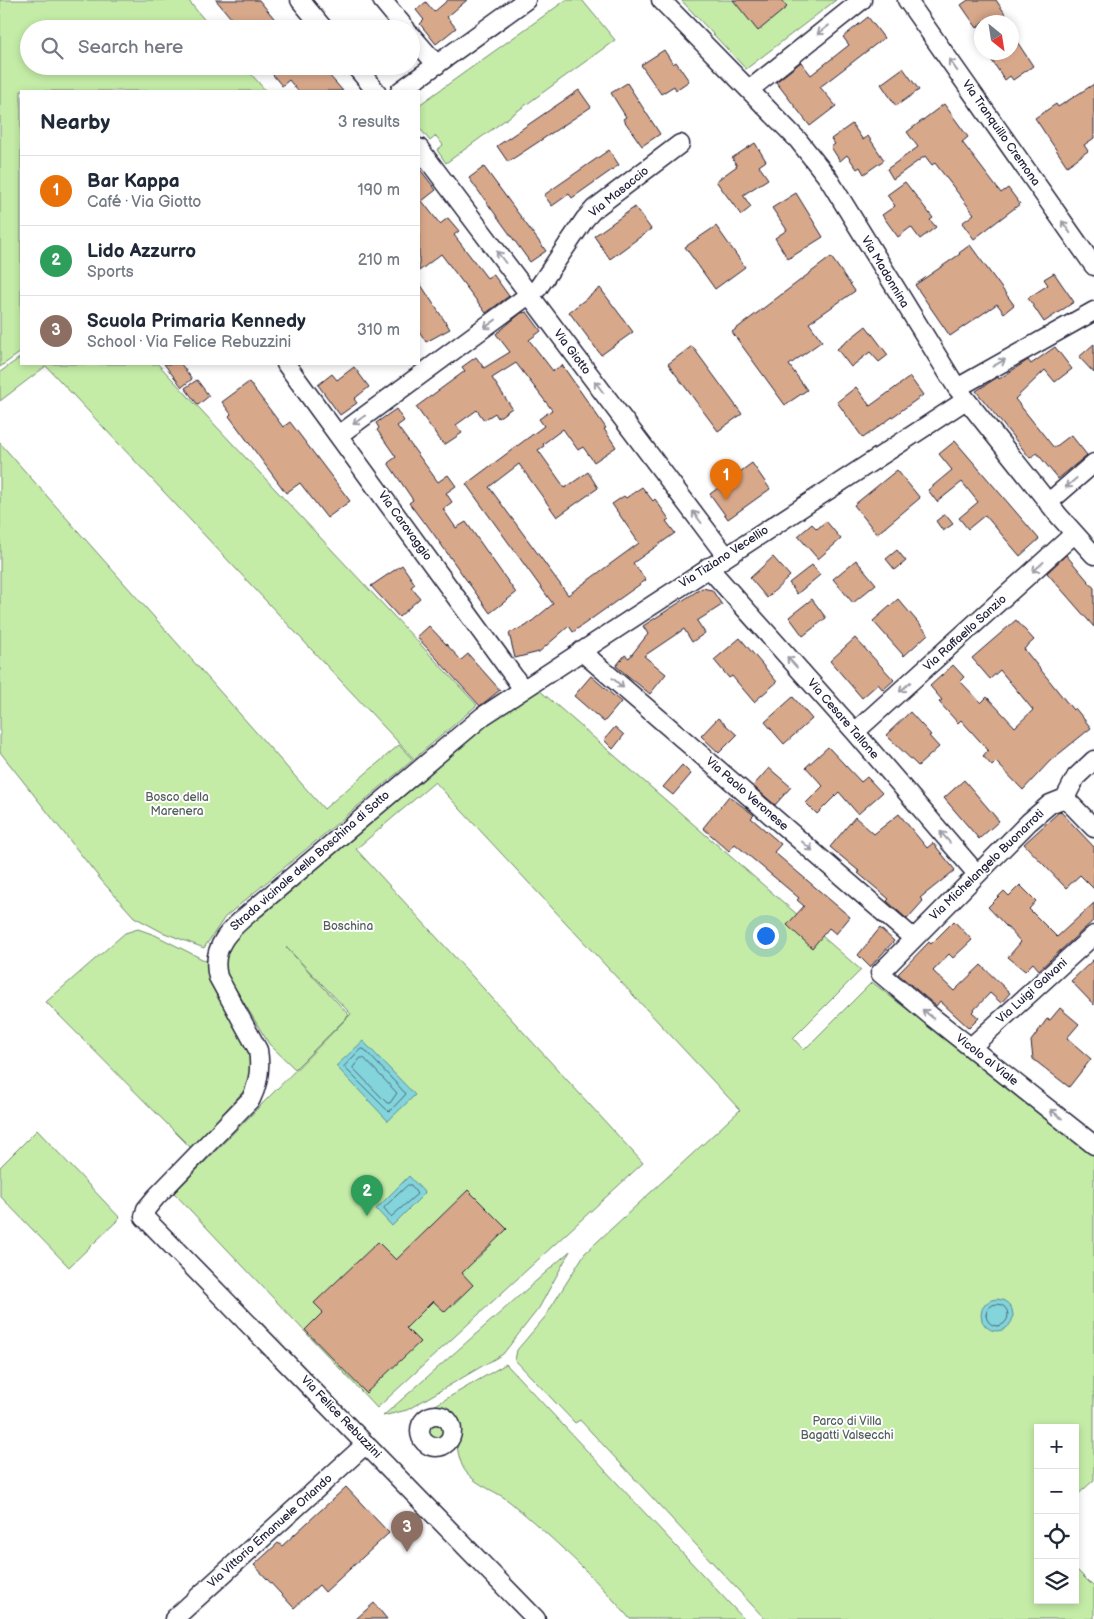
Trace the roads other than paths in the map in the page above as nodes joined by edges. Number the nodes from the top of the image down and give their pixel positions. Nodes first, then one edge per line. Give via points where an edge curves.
1 (300, 0) edge
2 (382, 0) edge
3 (526, 0) edge
4 (661, 0) edge
5 (862, 0) edge
6 (907, 0) edge
7 (317, 20) edge
8 (399, 20) edge
9 (420, 45) edge
10 (437, 65) junction
11 (363, 75) edge
12 (375, 90) edge
13 (401, 90) edge
14 (749, 90) junction
15 (680, 144) dead end
16 (420, 149) edge
17 (1094, 266) edge
18 (530, 295) junction
19 (1094, 312) edge
20 (287, 365) edge
21 (961, 394) junction
22 (339, 435) junction
23 (1094, 464) edge
24 (1048, 503) junction
25 (1074, 534) junction
26 (726, 556) junction
27 (1094, 556) edge
28 (708, 567) junction
29 (581, 651) junction
30 (523, 688) junction
31 (483, 716) joint
32 (855, 732) junction
33 (1094, 760) edge
34 (1065, 798) junction
35 (1094, 828) edge
36 (977, 874) junction
37 (1094, 935) edge
38 (913, 938) junction
39 (880, 974) joint
40 (971, 1047) junction
41 (1094, 1145) edge
42 (144, 1217) joint
43 (366, 1444) junction
44 (174, 1619) edge
45 (536, 1619) edge

1 - 7 street
2 - 8 street
3 - 10 street
4 - 14 street, Via Madonnina
5 -> 14 street
17 -> 6 street, Via Tranquillo Cremona
9 - 10 street
10 - 13 street
11 - 12 street
14 - 21 street, Via Madonnina via 798,140 828,178
15 - 18 street, Via Masaccio via 594,209 545,281
18 -> 16 street, Via Giotto
18 -> 22 street, Via Masaccio
26 -> 18 street, Via Giotto
21 -> 19 street, Via Tiziano Vecellio
20 - 22 street, Via Caravaggio
21 - 24 street, Via Madonnina
21 - 26 street, Via Tiziano Vecellio
22 - 30 street, Via Caravaggio
23 -> 24 street
24 - 25 street, Via Madonnina
25 - 27 street, Via Madonnina
25 -> 32 street, Via Raffaello Sanzio
26 - 28 street, Via Tiziano Vecellio
28 - 29 street, Via Tiziano Vecellio
32 -> 28 street, Via Cesare Tallone
29 - 30 street, Via Tiziano Vecellio
29 -> 38 street, Via Paolo Veronese
30 - 31 street, Via Tiziano Vecellio
31 - 42 street, Strada vicinale della Boschina di Sotto via 225,934 216,970 258,1050 257,1087 251,1099 146,1209
36 -> 32 street, Via Cesare Tallone
33 - 34 street via 1076,777
34 - 35 street
34 - 36 street, Via Michelangelo Buonarroti via 1043,810
36 - 38 street, Via Michelangelo Buonarroti
37 - 40 street, Via Luigi Galvani
38 - 39 street, Via Michelangelo Buonarroti
40 -> 39 street, Vicolo al Viale
41 -> 40 street, Vicolo al Viale
42 - 43 street, Via Felice Rebuzzini
43 - 44 street, Via Vittorio Emanuele Orlando
43 - 45 street, Via Felice Rebuzzini

